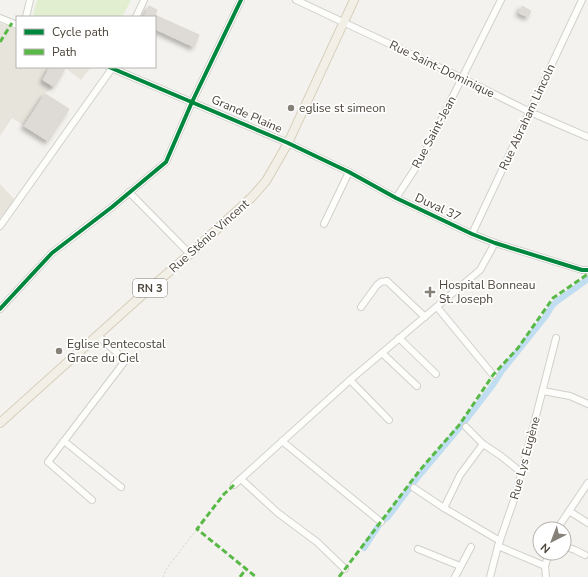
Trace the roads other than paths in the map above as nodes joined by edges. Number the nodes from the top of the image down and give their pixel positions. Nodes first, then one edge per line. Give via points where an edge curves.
1 (30, 0) edge
2 (144, 0) edge
3 (241, 0) edge
4 (296, 0) edge
5 (354, 0) edge
6 (501, 0) edge
7 (582, 0) edge
8 (26, 16) edge
9 (136, 16) edge
10 (0, 18) edge
11 (343, 22) junction
12 (16, 25) edge
13 (110, 68) edge
14 (113, 68) edge
15 (462, 78) junction
16 (192, 102) junction
17 (530, 112) junction
18 (588, 137) edge
19 (288, 143) junction
20 (349, 172) junction
21 (129, 192) junction
22 (396, 198) junction
23 (0, 224) edge
24 (324, 224) dead end
25 (472, 234) junction
26 (495, 242) junction
27 (190, 254) junction
28 (588, 270) edge
29 (361, 307) dead end
30 (437, 307) junction
31 (0, 309) edge
32 (425, 317) junction
33 (97, 336) junction
34 (399, 338) junction
35 (556, 338) dead end
36 (382, 353) junction
37 (436, 374) dead end
38 (493, 374) dead end
39 (350, 380) junction
40 (418, 386) dead end
41 (542, 391) junction
42 (588, 404) edge
43 (389, 420) dead end
44 (0, 423) edge
45 (466, 427) dead end
46 (64, 441) junction
47 (282, 442) junction
48 (483, 444) junction
49 (522, 473) junction
50 (241, 478) junction
51 (588, 483) edge
52 (234, 485) dead end
53 (121, 487) dead end
54 (414, 488) dead end
55 (92, 500) dead end
56 (444, 508) junction
57 (569, 511) junction
58 (563, 521) edge
59 (381, 522) dead end
60 (588, 523) edge
61 (499, 543) junction
62 (471, 547) dead end
63 (418, 549) dead end
64 (572, 549) edge
65 (585, 555) dead end
66 (547, 561) edge
67 (460, 566) junction
68 (545, 566) junction
69 (345, 569) dead end
70 (455, 577) edge
71 (490, 577) edge
72 (546, 577) edge

1 - 8 street
2 - 9 street
3 - 16 street
4 - 11 street, Rue Saint-Dominique
5 - 11 main road, Rue Sténio Vincent / RN 3
6 - 15 street, Rue Saint-Jean
7 - 17 street, Rue Abraham Lincoln
10 - 12 street
11 - 15 street, Rue Saint-Dominique
11 - 19 main road, Rue Sténio Vincent / RN 3
13 - 23 street
14 - 16 street, Grande Plaine
15 - 17 street, Rue Saint-Dominique
15 - 22 street, Rue Saint-Jean via 422,158
16 - 19 street, Grande Plaine
16 - 21 street via 166,162
17 - 18 street, Rue Saint-Dominique
17 - 25 street, Rue Abraham Lincoln
19 - 20 street, Duval 37
19 - 27 main road, Rue Sténio Vincent / RN 3 via 266,182
20 - 22 street, Duval 37
20 - 24 street
21 - 27 street
21 - 31 street via 52,253
22 - 25 street, Duval 37
25 - 26 street, Duval 37
26 - 28 street, Duval 37
26 - 30 street via 480,270
27 - 33 main road, Rue Sténio Vincent / RN 3
29 - 32 street via 377,285 388,281
30 - 32 street
30 - 38 street
32 - 34 street
33 - 44 main road, Rue Sténio Vincent / RN 3
33 - 46 street via 125,361
34 - 36 street
34 - 37 street
35 - 41 street, Rue Lys Eugène
36 - 39 street
36 - 40 street
39 - 43 street
39 - 47 street
41 - 42 street via 570,396
41 - 49 street, Rue Lys Eugène
45 - 48 street
46 - 53 street
46 - 55 street via 48,464
47 - 50 street
47 - 59 street
48 - 49 street
48 - 56 street via 460,475
49 - 61 street, Rue Lys Eugène
50 - 52 street
50 - 69 street
51 - 57 street
54 - 56 street
56 - 61 street
57 - 58 street
57 - 60 street
61 - 68 street
61 - 71 street, Rue Lys Eugène
62 - 67 street
63 - 67 street
64 - 65 street
66 - 68 street
67 - 70 street
68 - 72 street

